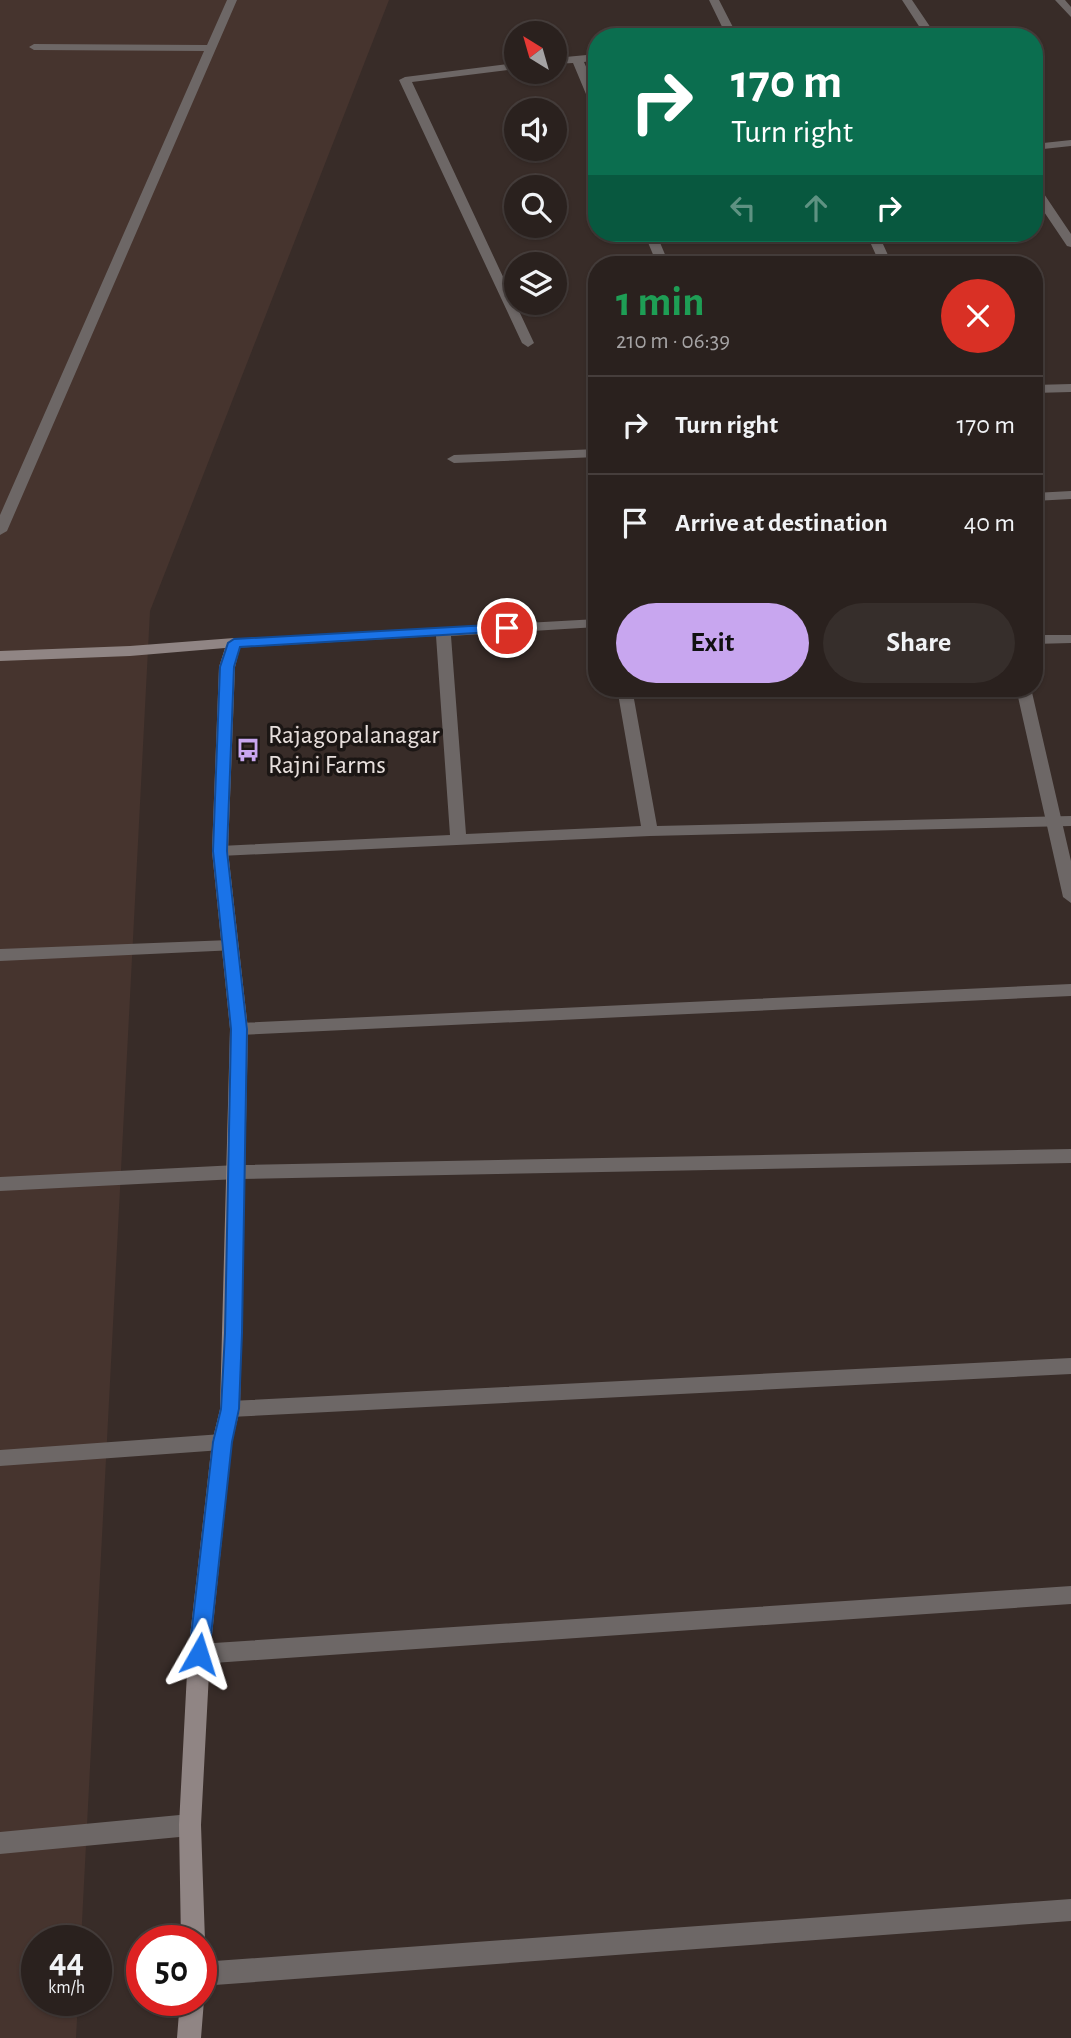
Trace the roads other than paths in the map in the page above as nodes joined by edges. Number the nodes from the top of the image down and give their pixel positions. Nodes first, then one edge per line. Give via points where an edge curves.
1 (232, 0) edge
2 (714, 0) edge
3 (906, 0) edge
4 (1060, 0) edge
5 (1071, 14) edge
6 (728, 28) edge
7 (926, 28) edge
8 (34, 47) dead end
9 (209, 48) junction
10 (588, 58) edge
11 (577, 59) junction
12 (567, 60) edge
13 (504, 68) edge
14 (588, 85) edge
15 (1071, 143) edge
16 (1043, 145) edge
17 (1043, 201) edge
18 (1071, 243) edge
19 (528, 343) dead end
20 (1071, 388) edge
21 (1043, 389) edge
22 (588, 453) edge
23 (454, 459) dead end
24 (1071, 495) edge
25 (1043, 497) edge
26 (0, 531) edge
27 (588, 624) edge
28 (443, 632) junction
29 (1071, 639) edge
30 (1043, 640) edge
31 (234, 643) junction
32 (0, 656) edge
33 (626, 697) edge
34 (1025, 697) edge
35 (1071, 821) edge
36 (1052, 822) junction
37 (650, 831) junction
38 (458, 840) junction
39 (220, 851) junction
40 (1071, 897) edge
41 (230, 946) junction
42 (0, 955) edge
43 (1071, 990) edge
44 (239, 1029) junction
45 (1071, 1156) edge
46 (237, 1171) junction
47 (0, 1184) edge
48 (1071, 1366) edge
49 (230, 1409) junction
50 (222, 1442) junction
51 (0, 1458) edge
52 (1071, 1595) edge
53 (199, 1654) junction
54 (190, 1825) junction
55 (0, 1843) edge
56 (1071, 1910) edge
57 (192, 1925) edge
58 (217, 1972) edge
59 (190, 2016) edge
60 (189, 2038) edge

1 - 9 street
2 - 6 street
3 - 7 street
4 - 5 street
8 - 9 street
9 - 26 street
10 - 11 street
11 - 12 street
11 - 14 street
13 - 19 street via 405,80
15 - 16 street
17 - 18 street
20 - 21 street
22 - 23 street
24 - 25 street
27 - 28 street
28 - 31 street
28 - 38 street
29 - 30 street
31 - 32 main road
31 - 39 main road via 227,667
33 - 37 street
34 - 36 street
35 - 36 street
36 - 37 street
36 - 40 street
37 - 38 street
38 - 39 street
39 - 41 main road
41 - 42 street
41 - 44 main road
43 - 44 street
44 - 46 main road
45 - 46 street
46 - 47 street
46 - 49 main road
48 - 49 street
49 - 50 main road
50 - 51 street
50 - 53 main road
52 - 53 street
53 - 54 main road
54 - 55 street
54 - 57 main road
56 - 58 street
59 - 60 main road

